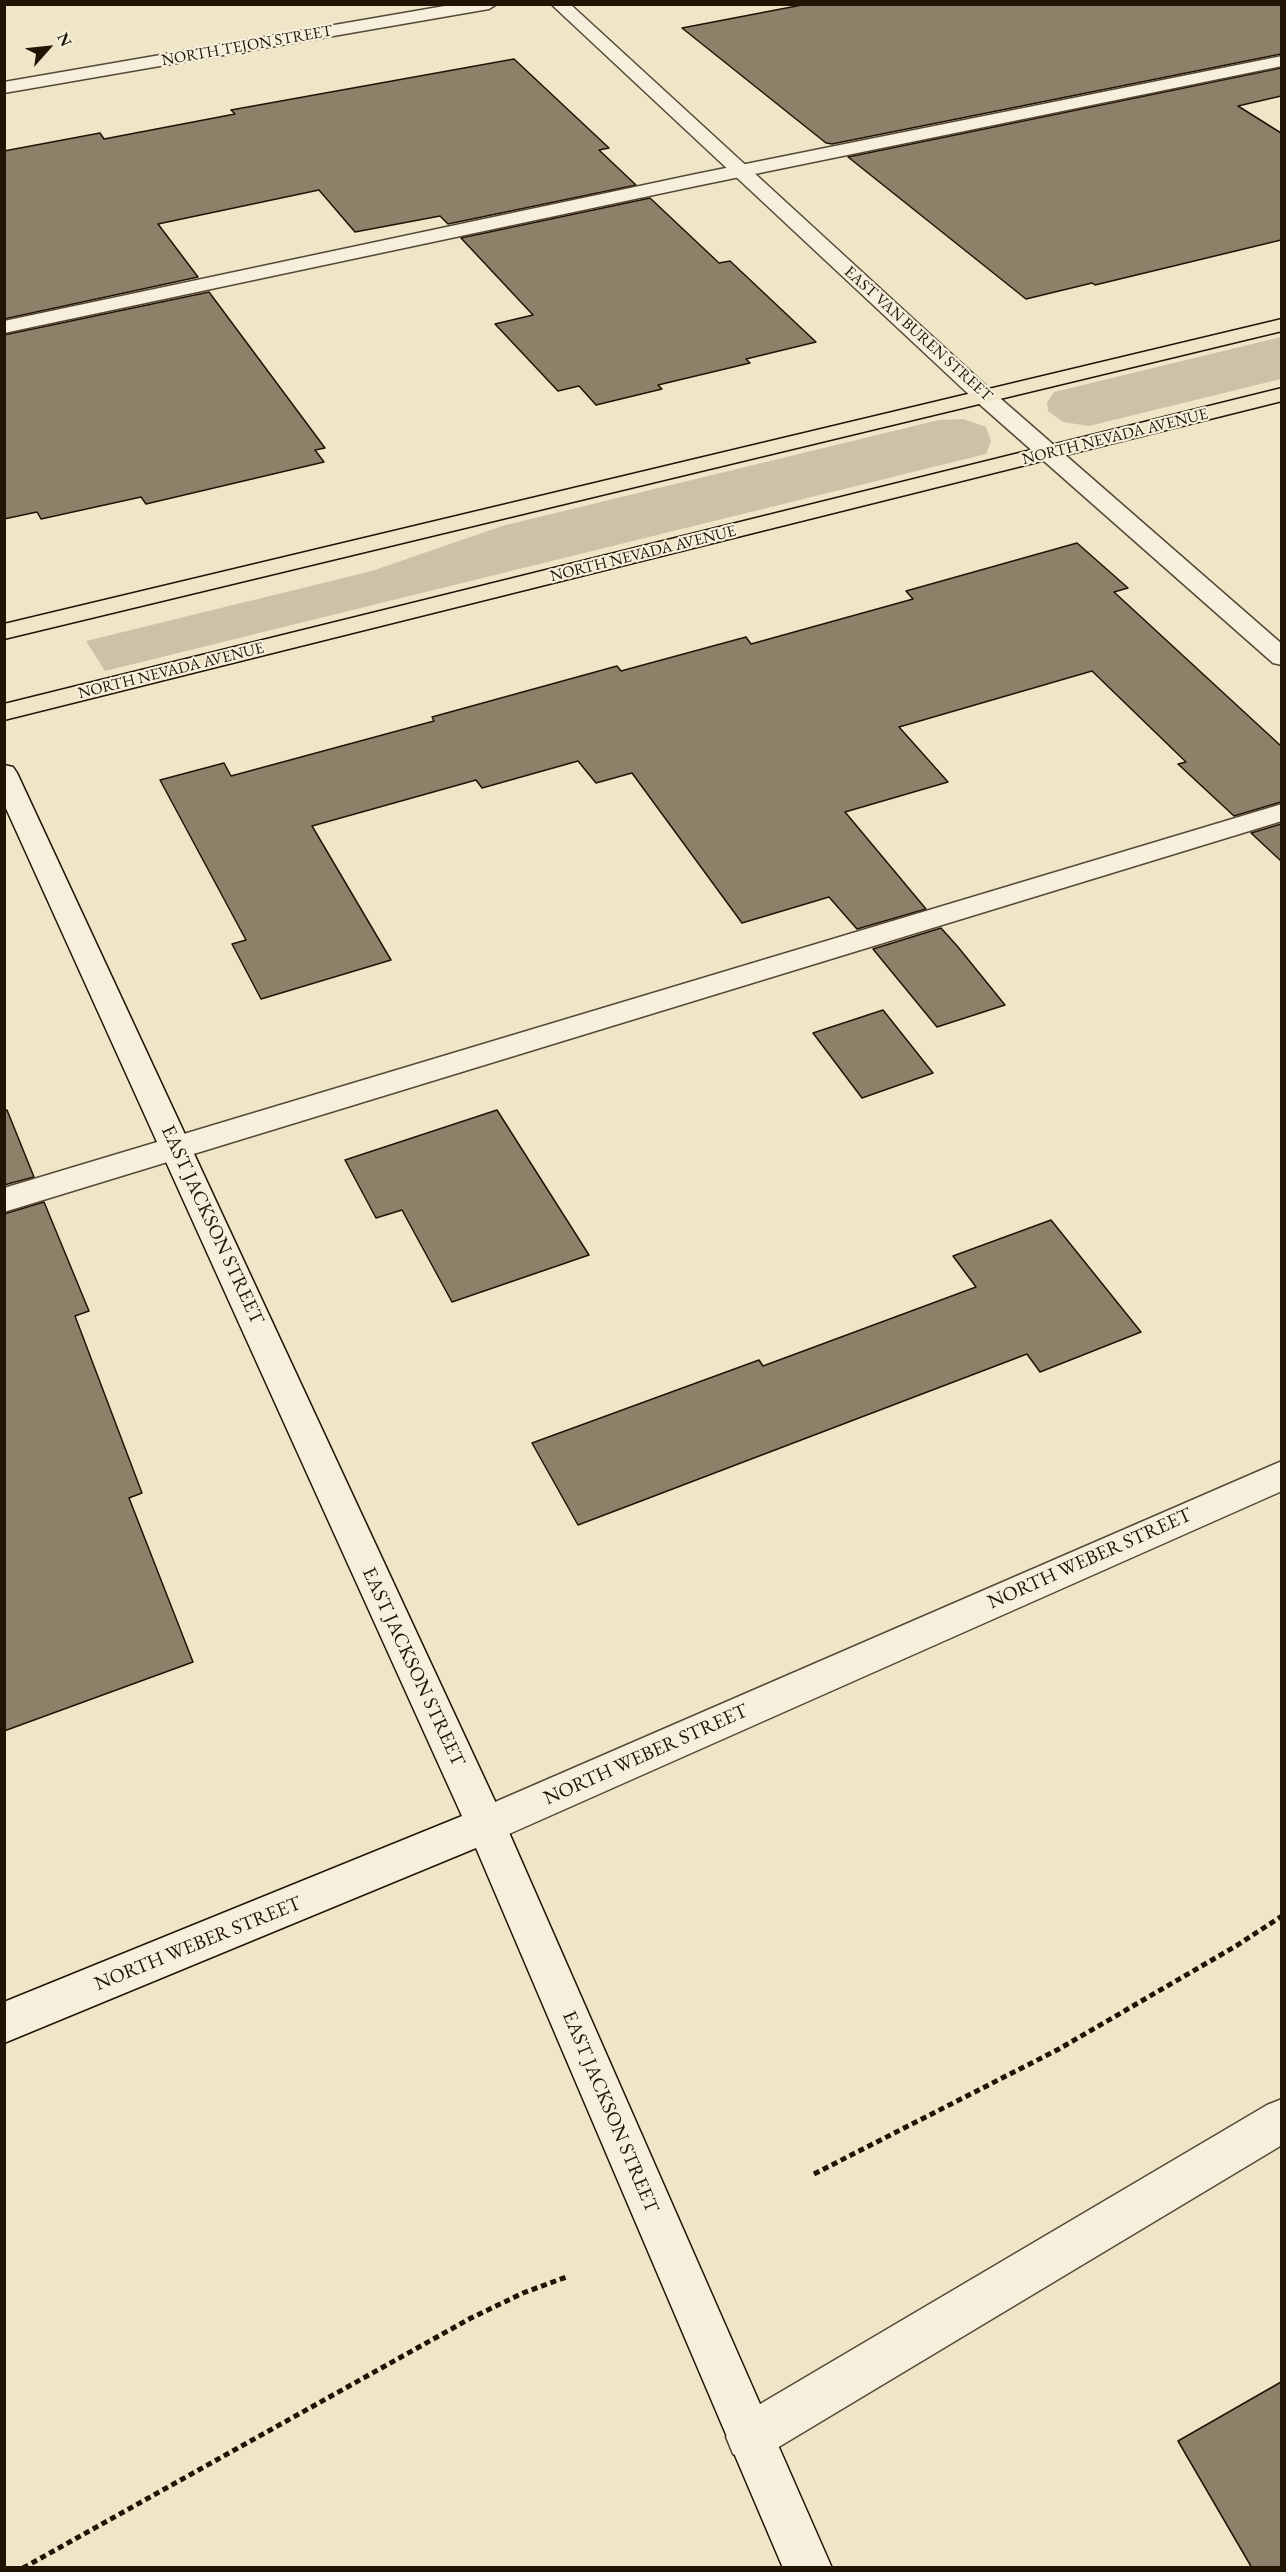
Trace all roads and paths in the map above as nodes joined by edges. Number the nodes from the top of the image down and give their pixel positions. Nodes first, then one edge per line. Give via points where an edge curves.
1 (489, 4) edge
2 (559, 4) edge
3 (1281, 61) edge
4 (4, 88) edge
5 (740, 171) junction
6 (1281, 325) edge
7 (4, 327) edge
8 (1281, 394) edge
9 (985, 397) junction
10 (1051, 453) junction
11 (4, 632) edge
12 (1281, 658) edge
13 (4, 712) edge
14 (4, 773) edge
15 (1281, 812) edge
16 (176, 1146) junction
17 (4, 1200) edge
18 (1281, 1475) edge
19 (486, 1825) junction
20 (1281, 1916) edge
21 (4, 2023) edge
22 (1281, 2120) edge
23 (814, 2174) dead end
24 (569, 2276) dead end
25 (750, 2436) junction
26 (23, 2568) edge
27 (808, 2568) edge

1 - 4 street, NORTH TEJON STREET
2 - 5 street, EAST VAN BUREN STREET
3 - 5 street
5 - 7 street
5 - 9 street, EAST VAN BUREN STREET
6 - 9 main road
8 - 10 main road, NORTH NEVADA AVENUE
9 - 10 street, EAST VAN BUREN STREET
9 - 11 main road
10 - 12 street, EAST VAN BUREN STREET
10 - 13 main road, NORTH NEVADA AVENUE
14 - 16 street, EAST JACKSON STREET
15 - 16 street
16 - 17 street
16 - 19 street, EAST JACKSON STREET
18 - 19 street, NORTH WEBER STREET
19 - 21 street, NORTH WEBER STREET
19 - 25 street, EAST JACKSON STREET
20 - 23 path via 1059,2049
22 - 25 street
24 - 26 path via 471,2318
25 - 27 street, EAST JACKSON STREET

